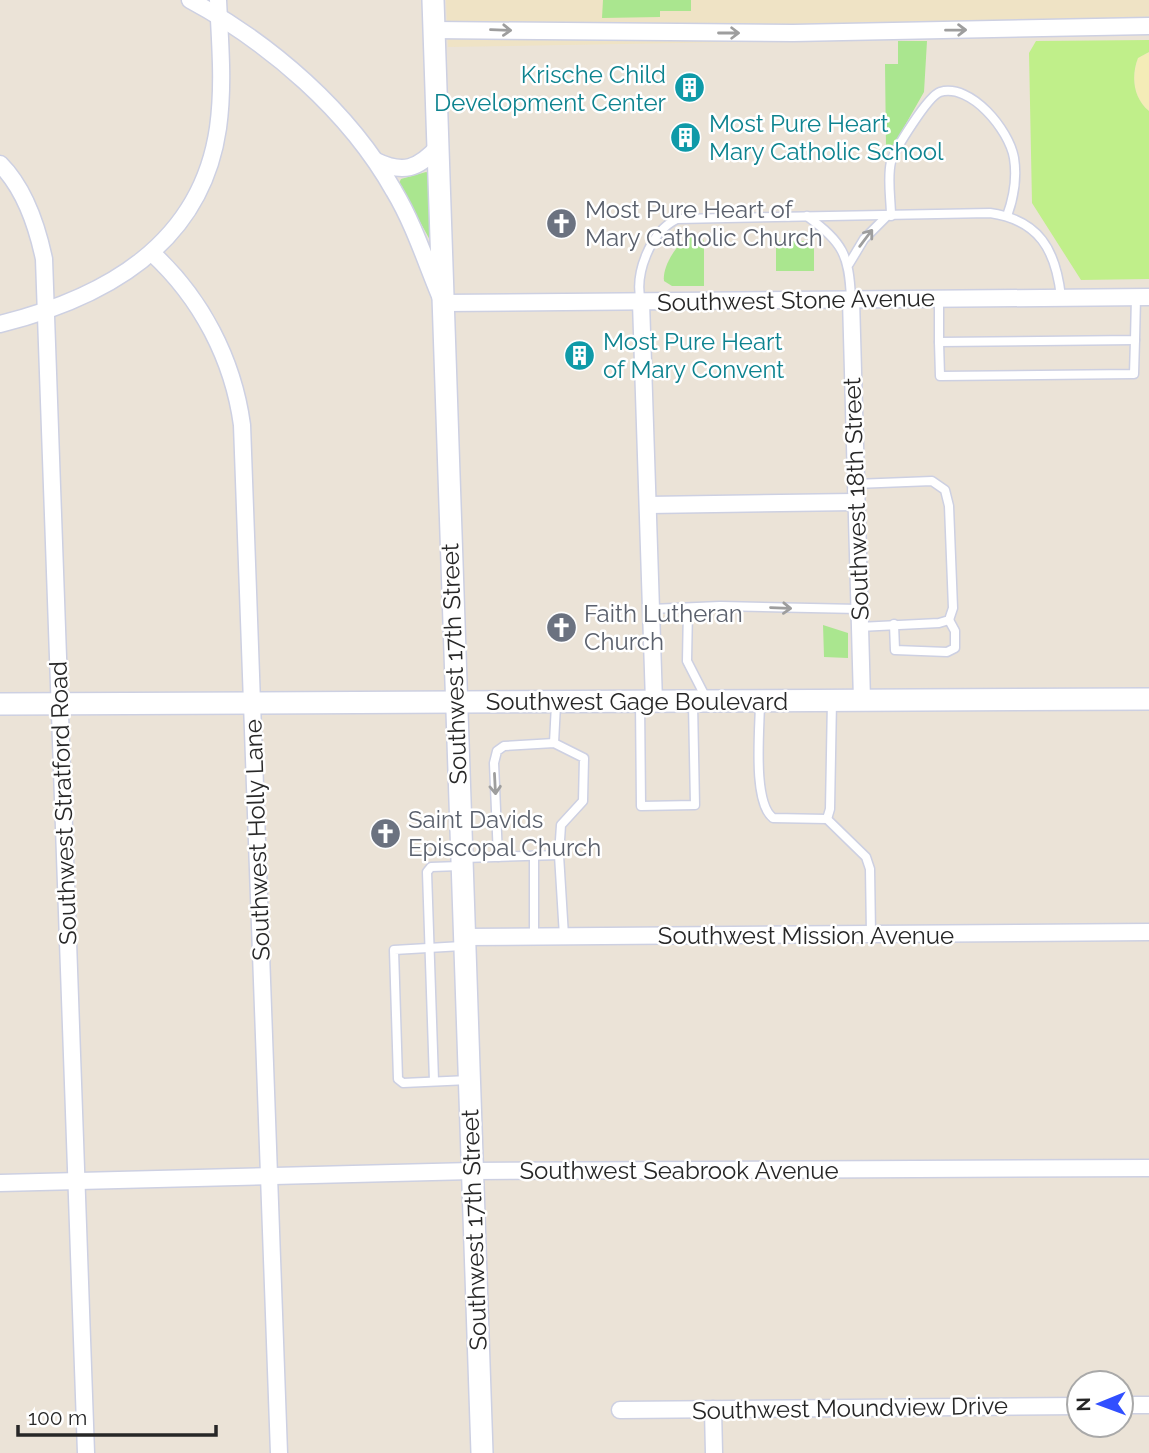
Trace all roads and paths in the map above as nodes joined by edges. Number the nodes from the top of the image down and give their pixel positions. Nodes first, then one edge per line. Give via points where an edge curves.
1 (190, 0) edge
2 (218, 0) edge
3 (433, 0) edge
4 (219, 17) junction
5 (1149, 26) edge
6 (433, 30) junction
7 (438, 147) junction
8 (376, 161) junction
9 (0, 164) edge
10 (807, 216) junction
11 (889, 216) junction
12 (1007, 216) junction
13 (152, 253) junction
14 (849, 264) junction
15 (1061, 297) junction
16 (1143, 297) edge
17 (939, 298) junction
18 (851, 299) junction
19 (641, 302) junction
20 (443, 303) junction
21 (47, 310) junction
22 (0, 324) edge
23 (1135, 340) junction
24 (939, 342) junction
25 (855, 484) junction
26 (855, 502) junction
27 (648, 505) junction
28 (688, 608) junction
29 (651, 609) junction
30 (859, 609) junction
31 (949, 620) junction
32 (894, 624) junction
33 (859, 627) junction
34 (1149, 699) edge
35 (832, 700) junction
36 (862, 700) junction
37 (701, 701) junction
38 (760, 701) junction
39 (456, 702) junction
40 (556, 702) junction
41 (647, 702) junction
42 (0, 704) edge
43 (59, 704) junction
44 (252, 704) junction
45 (554, 743) junction
46 (827, 819) junction
47 (559, 855) junction
48 (534, 856) junction
49 (498, 857) junction
50 (461, 862) junction
51 (1149, 932) edge
52 (871, 934) junction
53 (564, 936) junction
54 (534, 937) junction
55 (464, 941) junction
56 (429, 947) junction
57 (469, 1080) junction
58 (434, 1081) junction
59 (1149, 1168) edge
60 (472, 1171) junction
61 (268, 1178) junction
62 (76, 1181) junction
63 (0, 1183) edge
64 (1065, 1406) edge
65 (713, 1409) junction
66 (620, 1410) dead end
67 (86, 1453) edge
68 (279, 1453) edge
69 (482, 1453) edge
70 (714, 1453) edge

1 - 4 street
2 - 4 street
3 - 6 main road, Southwest 17th Street
4 - 8 street via 309,87
4 - 13 street via 222,94 212,156 192,203
6 -> 5 street via 793,33
6 - 7 main road, Southwest 17th Street
7 - 8 street via 410,167 393,169
7 - 20 main road, Southwest 17th Street
8 - 20 street via 408,217
9 - 21 street, Southwest Stratford Road via 38,228
10 - 11 lane
10 - 14 lane via 833,236
10 - 19 lane via 677,219 668,224 641,269
11 - 12 lane
11 - 12 lane via 892,160 926,103 940,92 951,92 972,97 1010,146 1015,184
14 -> 11 lane via 864,239
12 - 15 lane via 1032,229 1049,249
13 - 21 street via 105,287
13 - 44 street, Southwest Holly Lane via 209,324 240,411
14 - 18 lane
15 - 16 street, Southwest Stone Avenue
15 - 17 street, Southwest Stone Avenue
16 - 23 lane
17 - 18 street, Southwest Stone Avenue
17 - 24 lane
18 - 19 street, Southwest Stone Avenue
18 - 25 street, Southwest 18th Street
19 - 20 street, Southwest Stone Avenue
19 - 27 street
20 - 39 main road, Southwest 17th Street
21 - 22 street
21 - 43 street, Southwest Stratford Road
23 - 24 lane
23 - 24 lane via 1135,374 1107,375 940,376
25 - 26 street, Southwest 18th Street
25 - 31 lane via 932,481 945,490 953,608
26 - 27 street
26 - 30 street, Southwest 18th Street
27 - 29 street
28 - 29 lane
28 -> 30 lane
28 - 37 lane via 687,661
29 - 41 street
30 - 33 street, Southwest 18th Street
31 - 32 lane
31 - 32 lane via 957,643 947,652 895,650
32 - 33 lane
33 - 36 street, Southwest 18th Street
34 - 36 main road, Southwest Gage Boulevard
35 - 36 main road, Southwest Gage Boulevard
35 - 38 main road, Southwest Gage Boulevard
35 - 46 lane
37 - 38 main road, Southwest Gage Boulevard
37 - 41 main road, Southwest Gage Boulevard
37 - 41 lane via 695,804 641,806
38 - 46 lane via 761,798 767,814
39 - 40 main road, Southwest Gage Boulevard
39 - 44 main road, Southwest Gage Boulevard
39 - 50 main road, Southwest 17th Street
40 - 41 main road, Southwest Gage Boulevard
40 - 45 lane
42 - 43 main road, Southwest Gage Boulevard
43 - 44 main road, Southwest Gage Boulevard
43 - 62 street, Southwest Stratford Road
44 - 61 street, Southwest Holly Lane
45 - 47 lane via 584,758 583,801 561,825
45 -> 49 lane via 504,746 494,755
46 - 52 lane via 866,857
47 - 48 lane
47 - 53 lane
48 - 49 lane
48 - 54 lane
49 - 50 lane
50 - 55 main road, Southwest 17th Street
50 - 56 lane via 431,867 427,872
51 - 52 street, Southwest Mission Avenue
52 - 53 street, Southwest Mission Avenue
53 - 54 street, Southwest Mission Avenue
54 - 55 street, Southwest Mission Avenue
55 - 56 lane
55 - 57 main road, Southwest 17th Street
56 - 58 lane
56 - 58 lane via 397,948 393,954 398,1079 403,1083
57 - 58 lane
57 - 60 main road, Southwest 17th Street
59 - 60 street, Southwest Seabrook Avenue
60 - 61 street, Southwest Seabrook Avenue
60 - 69 main road, Southwest 17th Street
61 - 62 street, Southwest Seabrook Avenue
61 - 68 street, Southwest Holly Lane
62 - 63 street, Southwest Seabrook Avenue
62 - 67 street, Southwest Stratford Road
64 - 65 street, Southwest Moundview Drive
65 - 66 street, Southwest Moundview Drive
65 - 70 street

